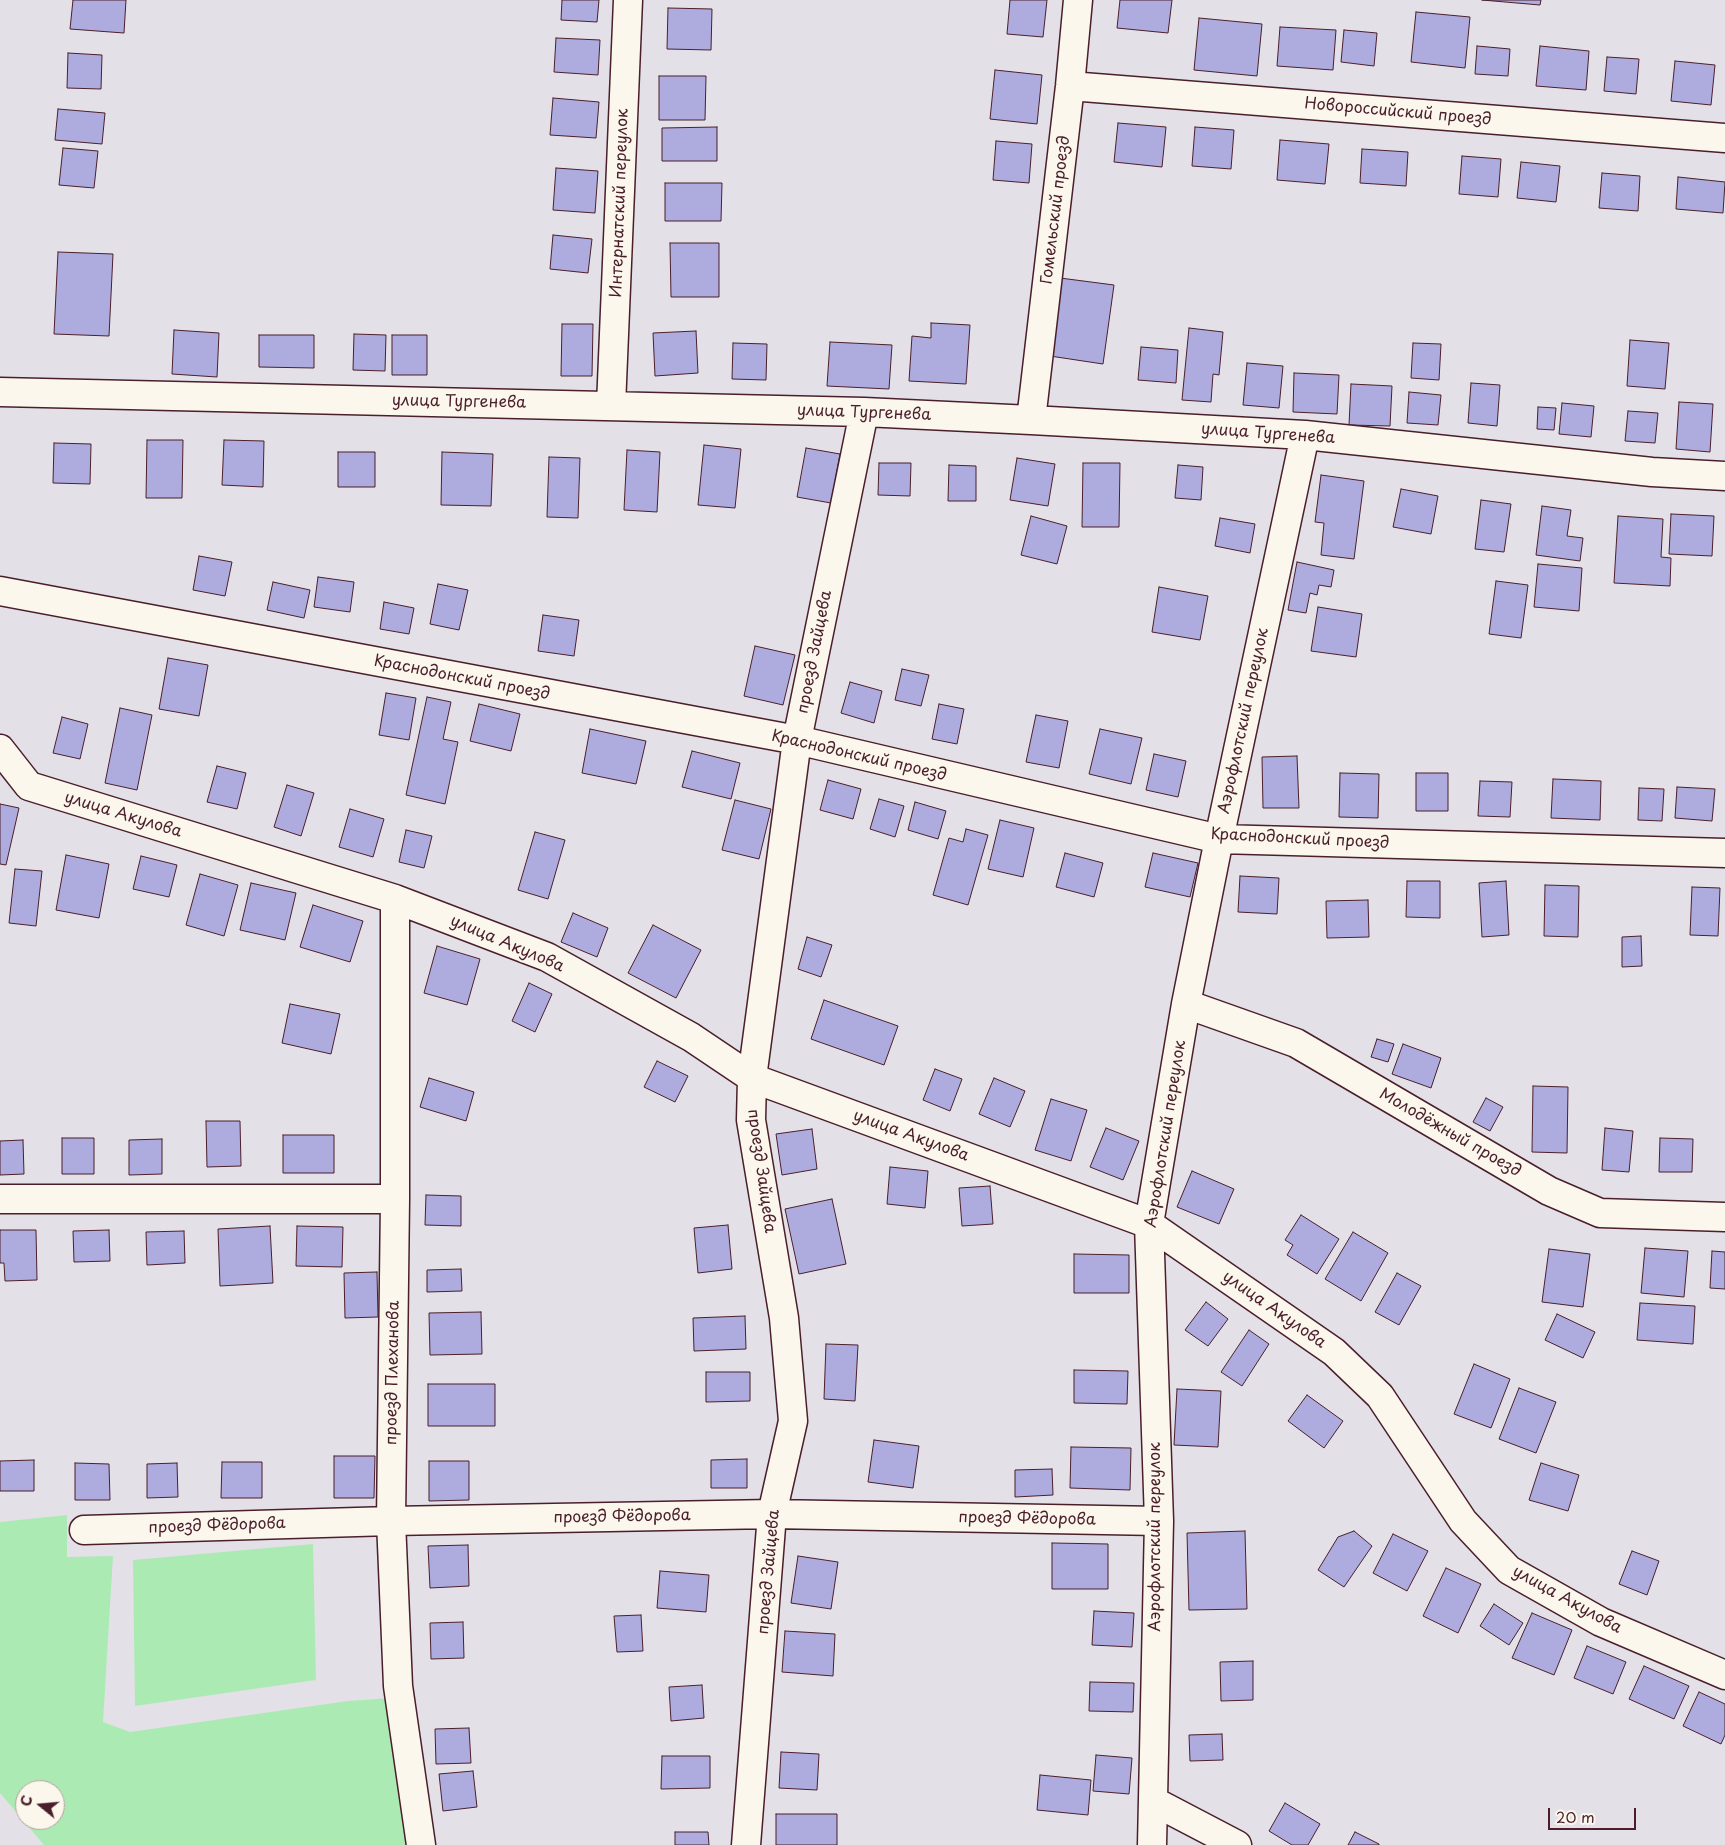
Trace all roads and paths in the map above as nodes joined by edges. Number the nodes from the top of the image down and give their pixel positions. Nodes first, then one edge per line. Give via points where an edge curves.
1 (628, 0) edge
2 (1078, 0) edge
3 (1070, 86) junction
4 (1725, 138) edge
5 (0, 392) edge
6 (611, 406) junction
7 (864, 412) junction
8 (1031, 420) junction
9 (1305, 435) junction
10 (1725, 476) edge
11 (0, 591) edge
12 (797, 740) junction
13 (0, 750) edge
14 (1219, 839) junction
15 (1725, 853) edge
16 (396, 898) junction
17 (1186, 1004) junction
18 (752, 1078) junction
19 (395, 1198) junction
20 (0, 1199) edge
21 (1725, 1217) edge
22 (1149, 1224) junction
23 (772, 1514) junction
24 (391, 1521) junction
25 (1159, 1521) junction
26 (84, 1530) dead end
27 (1725, 1675) edge
28 (1152, 1801) junction
29 (421, 1845) edge
30 (746, 1845) edge
31 (1152, 1845) edge
32 (1237, 1845) edge

1 - 6 street, Интернатский переулок
2 - 3 street, Гомельский проезд
3 - 4 street, Новороссийский проезд
3 - 8 street, Гомельский проезд
5 - 6 street, улица Тургенева
6 - 7 street, улица Тургенева
7 - 8 street, улица Тургенева
7 - 12 street, проезд Зайцева
8 - 9 street, улица Тургенева
9 - 10 street, улица Тургенева via 1652,472
9 - 14 street, Аэрофлотский переулок
11 - 12 street, Краснодонский проезд
12 - 14 street, Краснодонский проезд
12 - 18 street, проезд Зайцева
13 - 16 street, улица Акулова via 30,786
14 - 15 street, Краснодонский проезд
14 - 17 street, Аэрофлотский переулок
16 - 18 street, улица Акулова via 547,957 691,1037
16 - 19 street, проезд Плеханова
17 - 21 street, Молодёжный проезд via 1296,1043 1549,1191 1600,1213
17 - 22 street, Аэрофлотский переулок
18 - 22 street, улица Акулова
18 - 23 street, проезд Зайцева via 751,1120 784,1318 793,1421
19 - 20 street
19 - 24 street, проезд Плеханова
22 - 25 street, Аэрофлотский переулок
22 - 27 street, улица Акулова via 1334,1352 1374,1389 1462,1521 1509,1570 1601,1622
23 - 24 street, проезд Фёдорова
23 - 25 street, проезд Фёдорова
23 - 30 street, проезд Зайцева
24 - 26 street, проезд Фёдорова
24 - 29 street, проезд Плеханова via 398,1686
25 - 28 street, Аэрофлотский переулок
28 - 31 street, Аэрофлотский переулок
28 - 32 street

